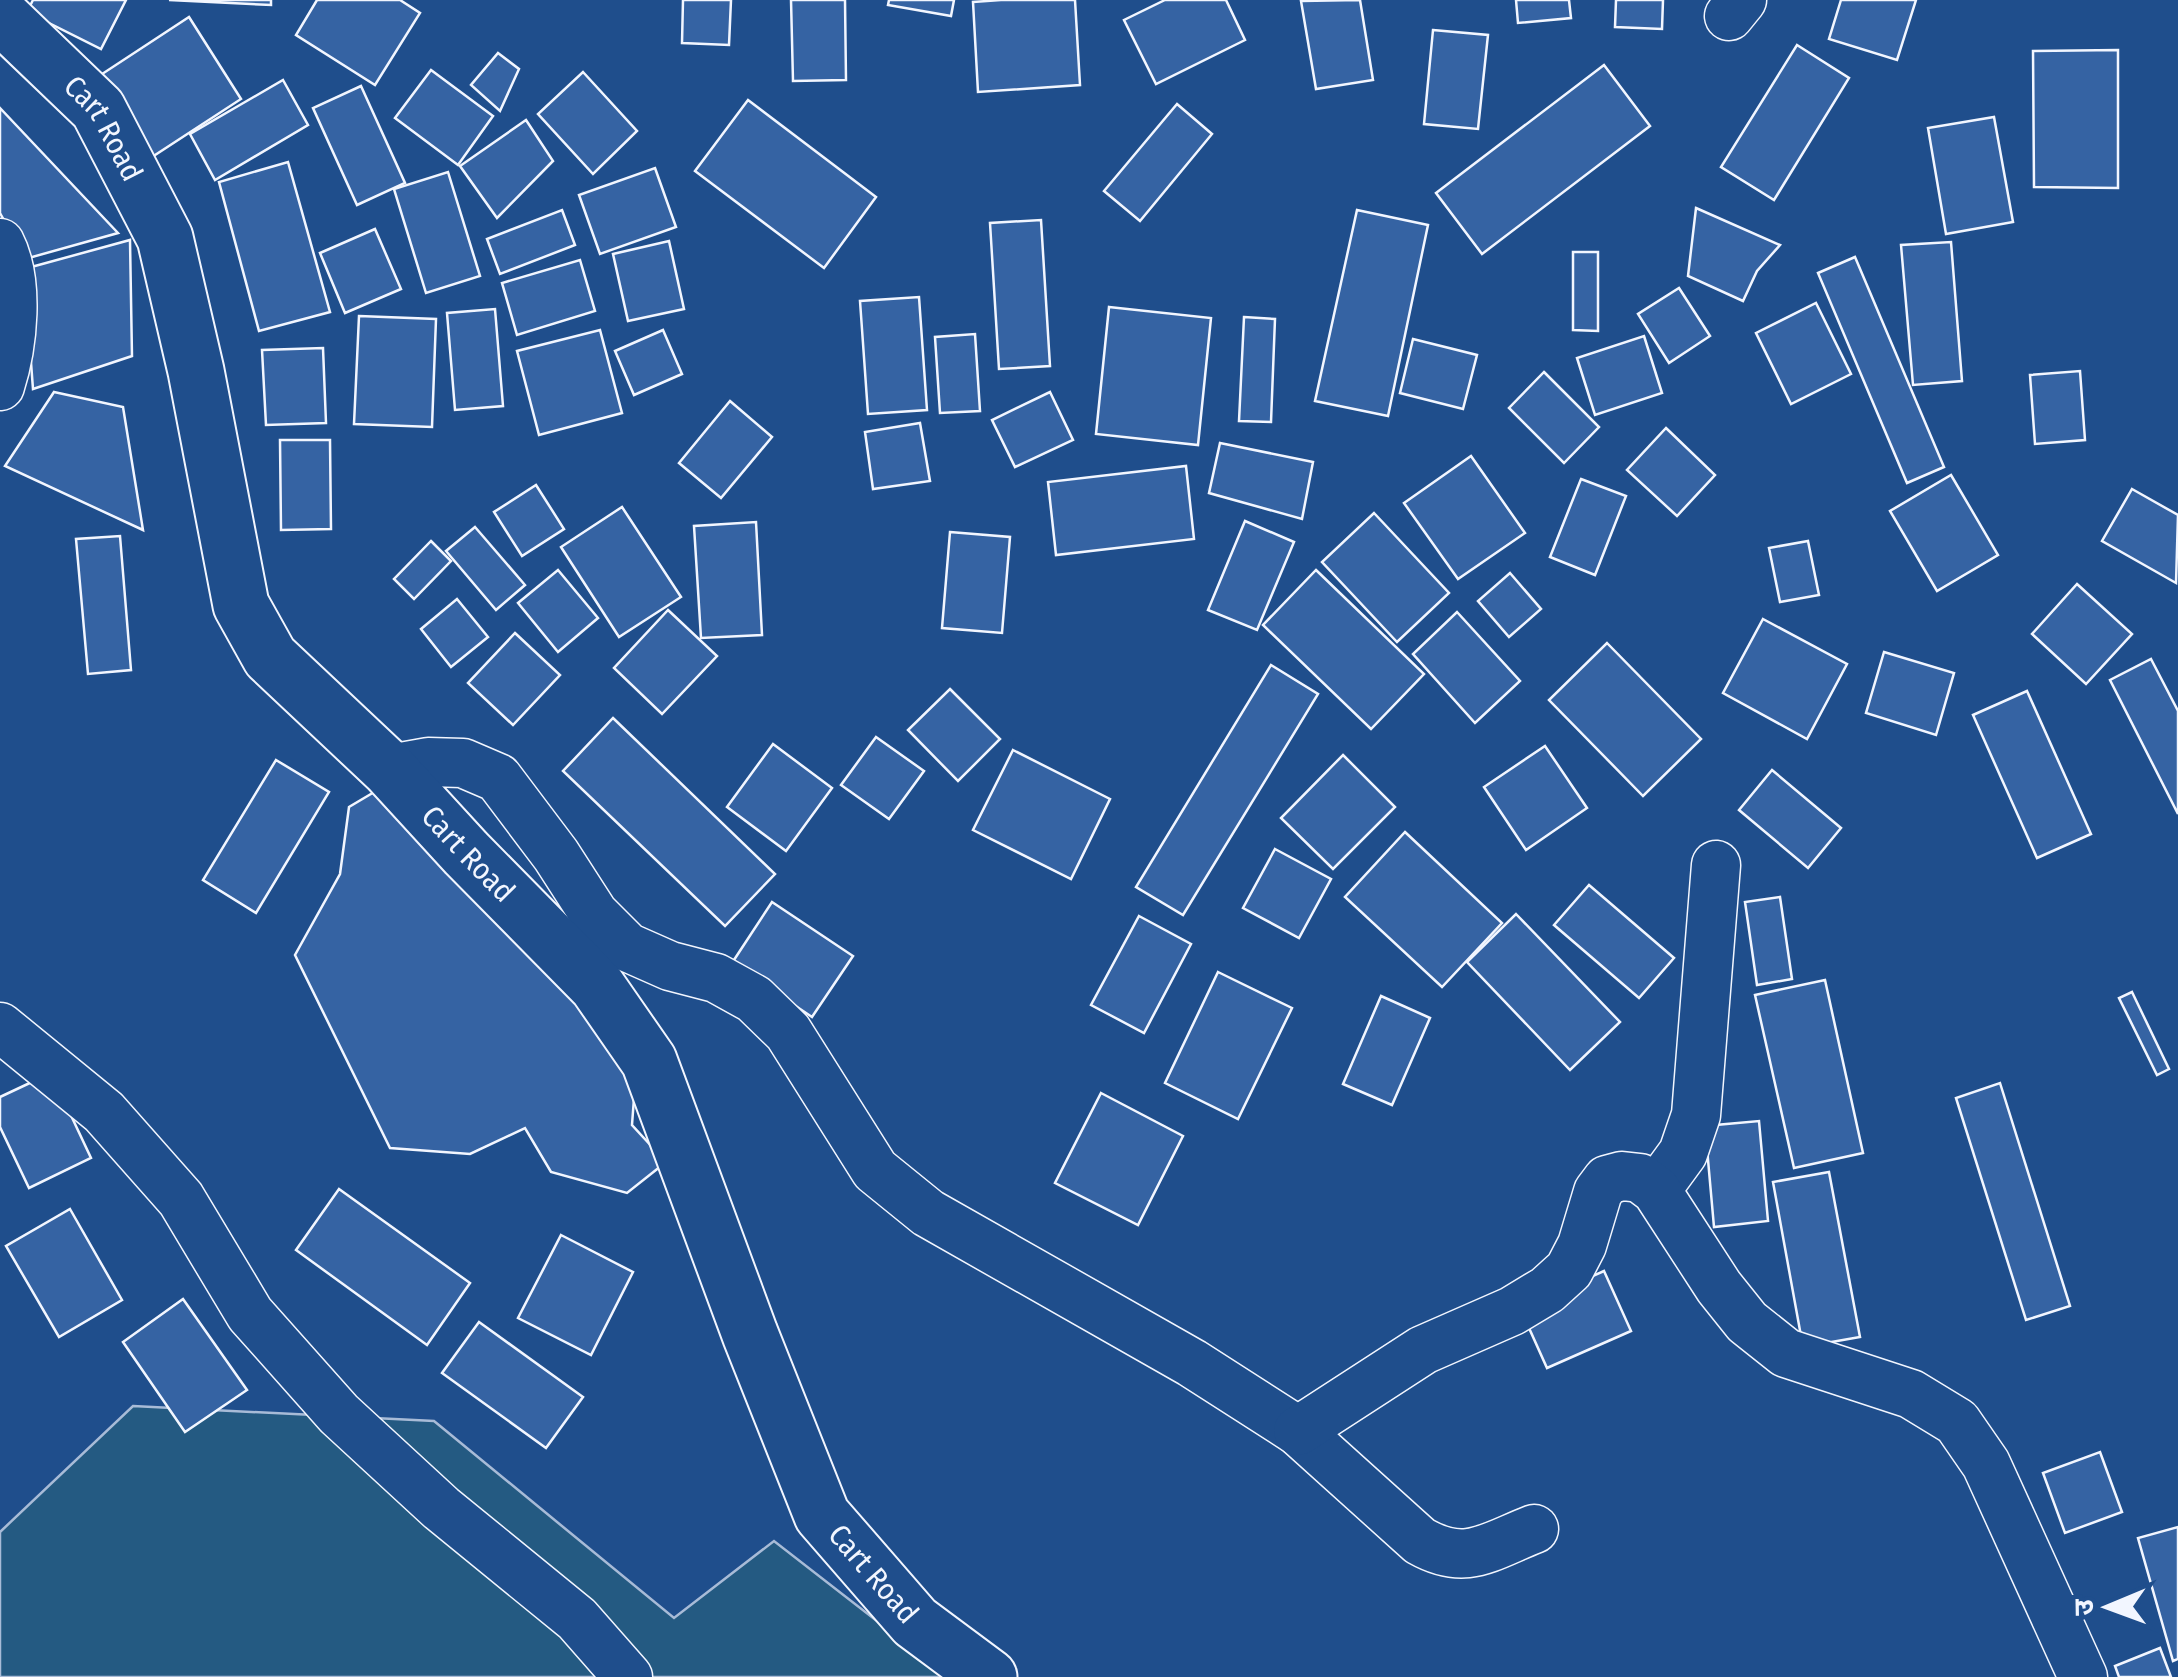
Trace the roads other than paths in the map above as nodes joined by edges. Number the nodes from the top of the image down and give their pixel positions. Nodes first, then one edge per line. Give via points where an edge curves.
1 (0, 15) edge
2 (0, 243) edge
3 (0, 386) edge
4 (389, 769) junction
5 (1716, 865) dead end
6 (0, 1028) edge
7 (1656, 1190) junction
8 (1298, 1430) junction
9 (1534, 1529) dead end
10 (628, 1677) edge
11 (990, 1677) edge
12 (2084, 1677) edge

1 - 4 main road, Cart Road via 98,110 165,238 241,604 270,657
2 - 3 street via 10,261 11,352
4 - 8 street via 463,763 498,778 594,914 628,947 754,998 788,1032 875,1170 914,1202
4 - 11 main road, Cart Road via 597,986 649,1061 822,1515 915,1622
5 - 7 street via 1696,1115 1683,1153
6 - 10 street via 104,1112 182,1199 250,1314 338,1414 577,1620
7 - 8 street via 1640,1178 1608,1180 1569,1270 1548,1290 1423,1350
7 - 12 street via 1747,1322 1786,1353 1911,1394 1957,1422 1986,1464
8 - 9 street via 1442,1554 1467,1555

